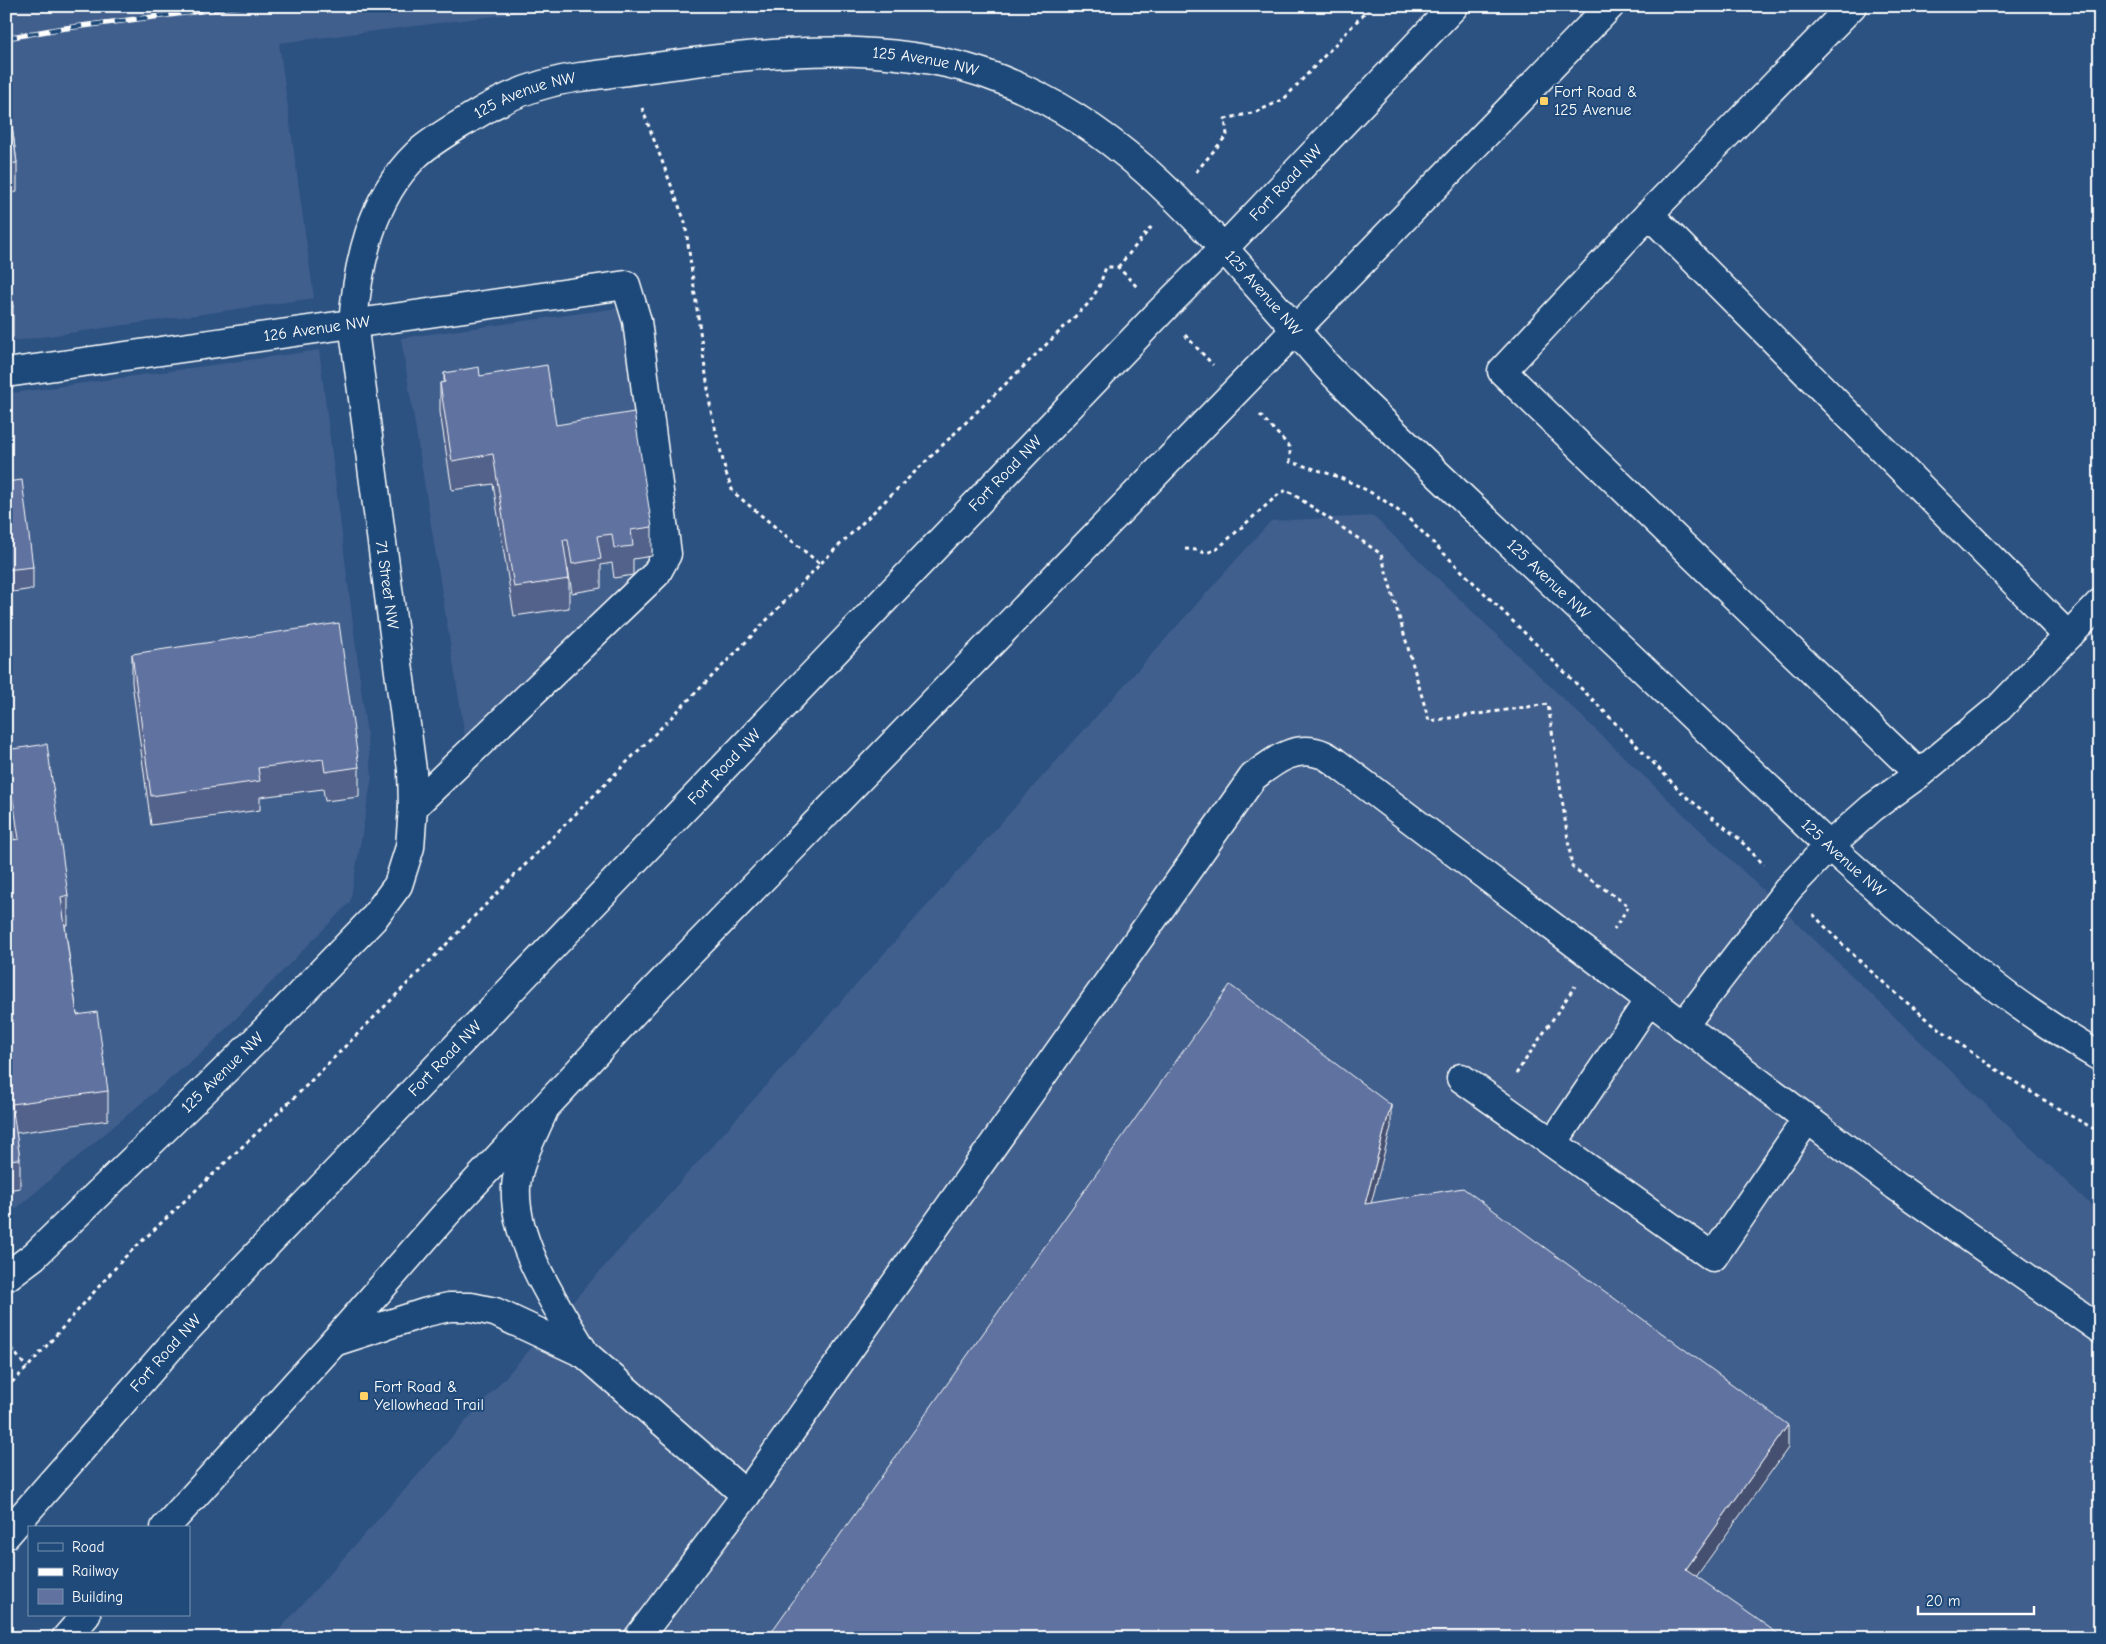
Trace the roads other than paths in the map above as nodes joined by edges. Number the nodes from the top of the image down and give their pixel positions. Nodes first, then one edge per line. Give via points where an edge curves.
1 (1454, 6) edge
2 (1610, 6) edge
3 (1852, 6) edge
4 (1649, 214) junction
5 (1224, 248) junction
6 (353, 324) junction
7 (1296, 330) junction
8 (6, 373) edge
9 (2100, 603) edge
10 (2068, 636) junction
11 (1918, 774) junction
12 (413, 807) junction
13 (1829, 846) junction
14 (410, 847) joint
15 (1648, 1000) junction
16 (1683, 1026) junction
17 (2100, 1057) edge
18 (1461, 1078) dead end
19 (547, 1105) junction
20 (1807, 1119) junction
21 (1553, 1143) junction
22 (6, 1277) edge
23 (2100, 1329) edge
24 (334, 1342) junction
25 (585, 1354) junction
26 (746, 1494) junction
27 (167, 1526) edge
28 (6, 1535) edge
29 (85, 1616) edge
30 (66, 1638) edge
31 (638, 1638) edge

1 - 5 main road, Fort Road NW
2 - 7 main road
3 - 4 main road
4 - 10 main road
4 - 11 main road via 1502,370
5 - 6 main road, 125 Avenue NW via 1128,153 1093,128 1020,87 980,72 928,59 851,51 783,52 566,79 528,89 488,107 450,130 416,156 393,185 371,226 356,283
5 - 7 main road, 125 Avenue NW
5 - 28 main road, Fort Road NW via 250,1262 156,1363
6 - 8 main road, 126 Avenue NW
6 - 12 main road, 71 Street NW via 412,770
6 - 12 main road, 126 Avenue NW via 626,285 637,321 667,554 656,574
7 - 13 main road, 125 Avenue NW via 1340,381
7 - 19 main road via 745,895
9 - 10 main road
10 - 11 main road via 1999,708
11 - 13 main road
12 - 14 main road, 71 Street NW
13 - 16 main road via 1789,888
13 - 17 main road, 125 Avenue NW via 1891,902 1999,990
14 - 22 main road, 125 Avenue NW via 398,885 373,919 246,1050 83,1210 34,1256
15 - 16 main road
15 - 21 main road
15 - 26 main road via 1324,755 1299,750 1278,758 1253,777
16 - 20 main road
18 - 21 main road
19 - 24 main road
19 - 25 main road via 526,1148 516,1185 516,1205 522,1230 545,1287
20 - 21 main road via 1713,1257
20 - 23 main road via 1896,1186
24 - 25 main road via 427,1312 471,1307 495,1312
24 - 27 main road
25 - 26 main road
26 - 31 main road
29 - 30 main road

